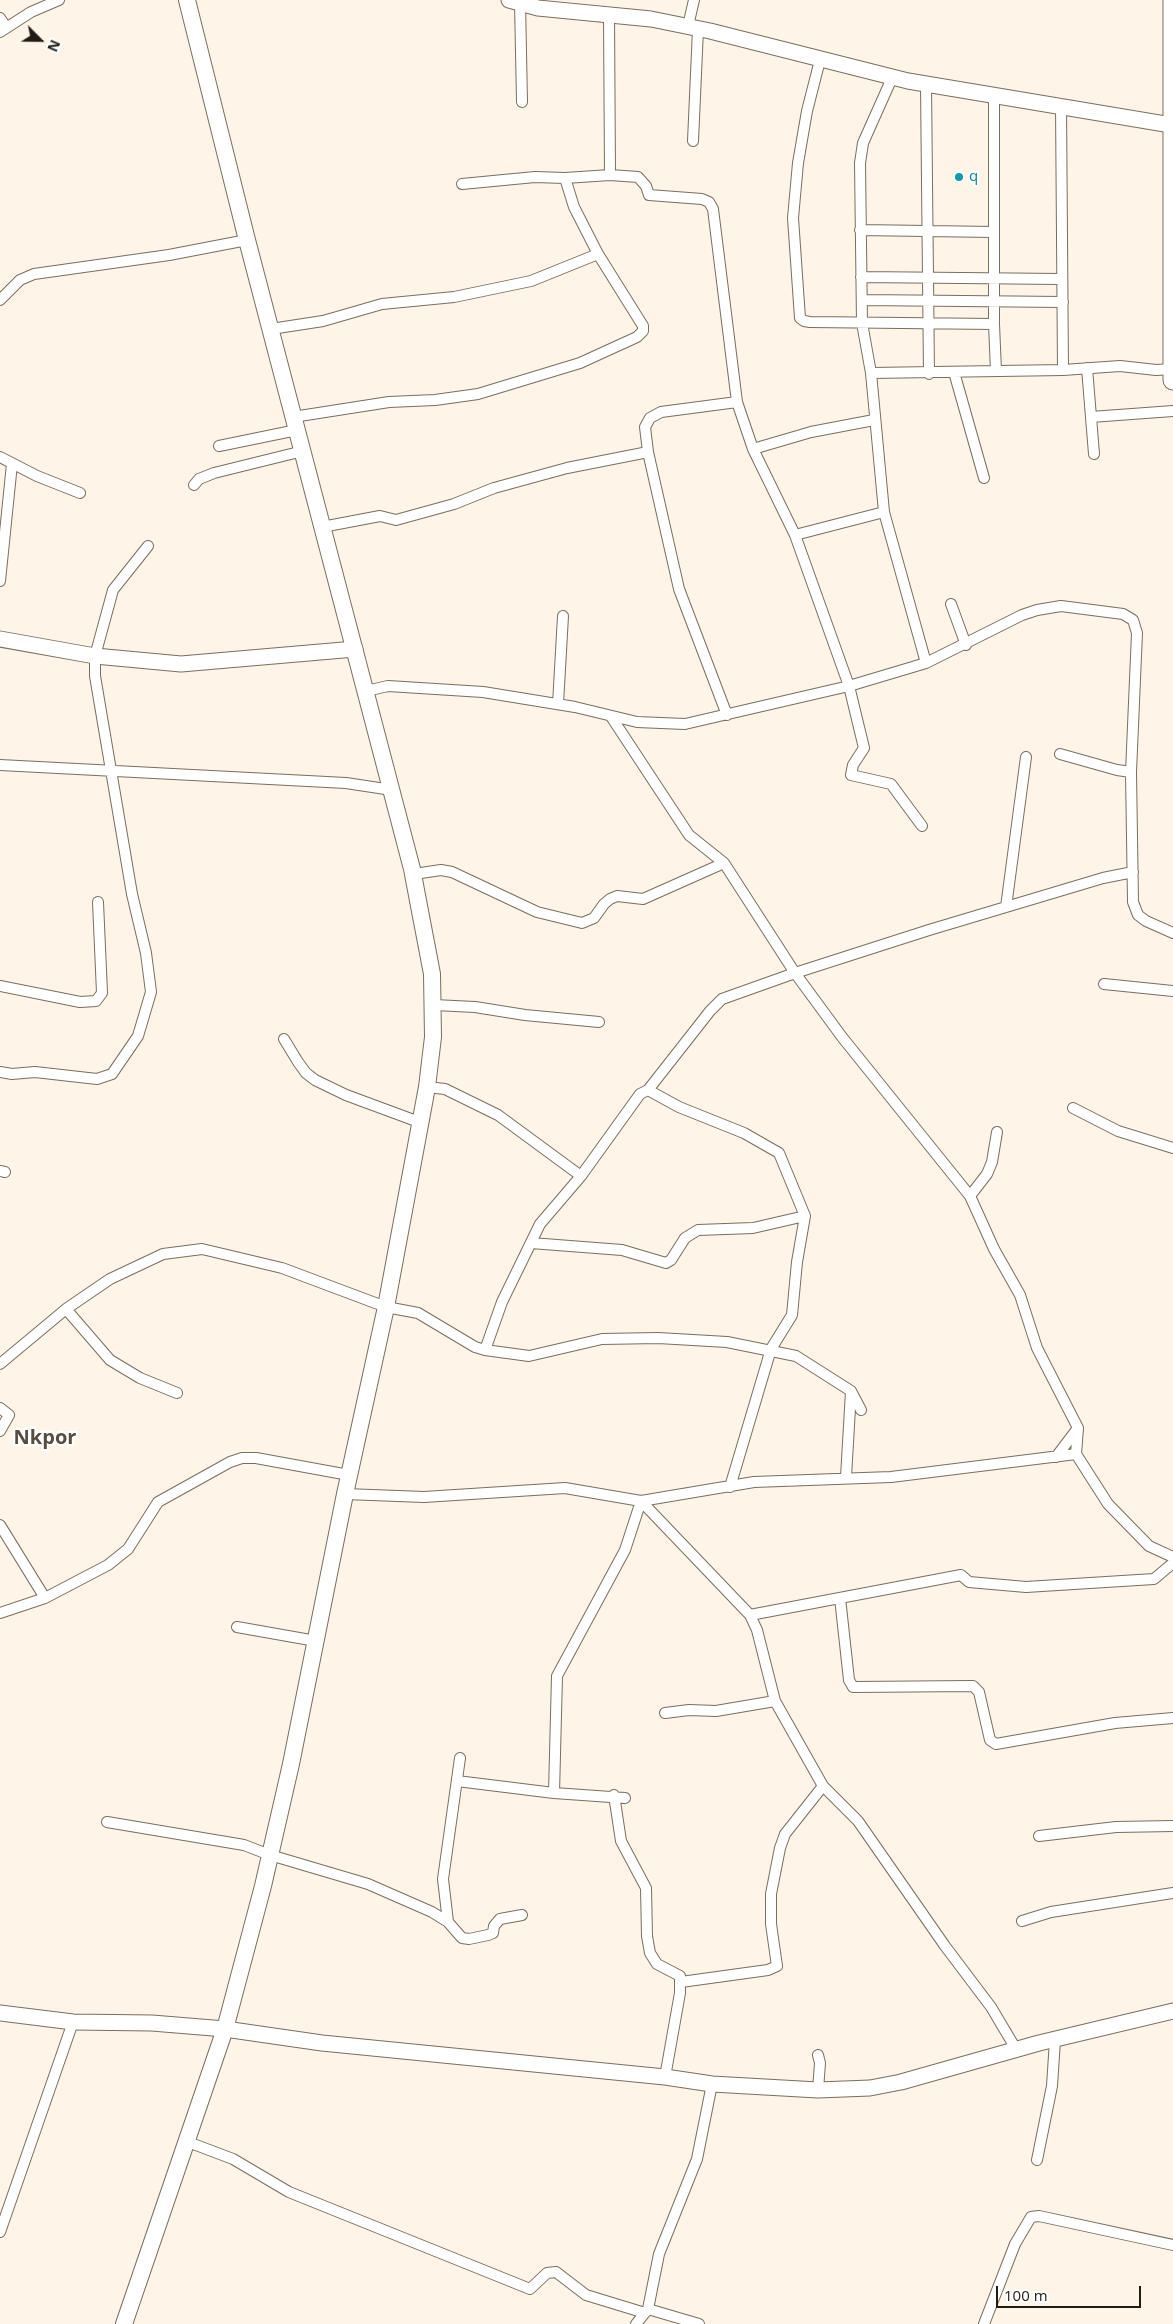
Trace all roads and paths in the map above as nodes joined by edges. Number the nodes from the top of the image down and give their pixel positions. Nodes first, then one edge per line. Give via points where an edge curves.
1 (59, 0) edge
2 (187, 0) edge
3 (694, 0) edge
4 (1173, 0) edge
5 (514, 1) edge
6 (557, 5) edge
7 (609, 16) junction
8 (2, 26) edge
9 (693, 27) junction
10 (820, 60) junction
11 (892, 78) junction
12 (926, 84) junction
13 (994, 94) junction
14 (522, 102) dead end
15 (1061, 105) junction
16 (1171, 125) junction
17 (694, 141) dead end
18 (610, 175) junction
19 (565, 178) junction
20 (462, 184) dead end
21 (860, 230) junction
22 (927, 232) junction
23 (993, 232) junction
24 (247, 240) junction
25 (598, 254) junction
26 (927, 276) junction
27 (861, 277) junction
28 (994, 278) junction
29 (1061, 279) junction
30 (0, 300) edge
31 (862, 300) junction
32 (928, 300) junction
33 (995, 301) junction
34 (1063, 302) junction
35 (928, 322) junction
36 (862, 323) junction
37 (994, 324) junction
38 (271, 329) junction
39 (1088, 368) junction
40 (1173, 369) edge
41 (1063, 370) junction
42 (996, 371) junction
43 (954, 372) junction
44 (871, 373) junction
45 (929, 374) junction
46 (1173, 380) edge
47 (737, 402) junction
48 (1173, 411) edge
49 (1091, 417) junction
50 (874, 420) junction
51 (295, 423) junction
52 (219, 446) dead end
53 (753, 449) junction
54 (302, 451) junction
55 (648, 452) junction
56 (1094, 454) dead end
57 (0, 457) edge
58 (12, 464) junction
59 (984, 478) dead end
60 (194, 485) dead end
61 (80, 493) dead end
62 (884, 512) junction
63 (322, 527) junction
64 (795, 535) junction
65 (148, 546) dead end
66 (0, 582) edge
67 (951, 604) dead end
68 (563, 616) dead end
69 (0, 639) edge
70 (966, 645) junction
71 (355, 649) junction
72 (95, 656) junction
73 (926, 663) junction
74 (849, 686) junction
75 (366, 692) junction
76 (558, 704) junction
77 (727, 715) junction
78 (612, 718) junction
79 (1060, 754) dead end
80 (1026, 757) dead end
81 (0, 765) edge
82 (111, 770) junction
83 (1131, 772) junction
84 (392, 790) junction
85 (922, 826) dead end
86 (724, 863) junction
87 (1133, 872) junction
88 (414, 874) junction
89 (98, 902) dead end
90 (1006, 907) junction
91 (1173, 933) edge
92 (795, 972) junction
93 (1104, 984) dead end
94 (0, 986) edge
95 (1173, 990) edge
96 (434, 1005) junction
97 (599, 1022) dead end
98 (284, 1039) dead end
99 (0, 1072) edge
100 (427, 1087) junction
101 (648, 1090) junction
102 (1073, 1108) dead end
103 (420, 1122) junction
104 (997, 1132) dead end
105 (1173, 1148) edge
106 (581, 1176) junction
107 (970, 1196) junction
108 (805, 1216) junction
109 (530, 1244) junction
110 (386, 1307) junction
111 (66, 1309) junction
112 (485, 1350) junction
113 (771, 1350) junction
114 (0, 1364) edge
115 (851, 1391) junction
116 (177, 1393) dead end
117 (0, 1408) edge
118 (861, 1410) dead end
119 (1078, 1428) junction
120 (0, 1431) edge
121 (1076, 1454) junction
122 (1056, 1458) junction
123 (349, 1475) junction
124 (846, 1477) junction
125 (730, 1487) junction
126 (345, 1494) junction
127 (641, 1501) junction
128 (0, 1525) edge
129 (1173, 1557) edge
130 (1173, 1564) edge
131 (45, 1598) junction
132 (840, 1598) junction
133 (0, 1613) edge
134 (750, 1615) junction
135 (238, 1627) dead end
136 (316, 1642) junction
137 (775, 1701) junction
138 (664, 1713) dead end
139 (1173, 1718) edge
140 (460, 1758) dead end
141 (457, 1781) junction
142 (823, 1786) junction
143 (554, 1793) junction
144 (614, 1795) junction
145 (625, 1798) dead end
146 (108, 1822) dead end
147 (1173, 1826) edge
148 (1039, 1836) dead end
149 (270, 1855) junction
150 (1173, 1893) edge
151 (522, 1915) dead end
152 (1022, 1921) dead end
153 (448, 1922) junction
154 (681, 1982) junction
155 (1173, 2011) edge
156 (0, 2013) edge
157 (73, 2022) junction
158 (225, 2030) junction
159 (1055, 2040) junction
160 (1016, 2049) junction
161 (818, 2055) dead end
162 (665, 2077) junction
163 (712, 2084) junction
164 (818, 2090) junction
165 (188, 2142) junction
166 (1037, 2160) dead end
167 (0, 2232) edge
168 (1173, 2245) edge
169 (648, 2309) junction
170 (124, 2324) edge
171 (636, 2324) edge
172 (698, 2324) edge
173 (984, 2324) edge

1 - 8 street
2 - 24 main road
3 - 9 street
4 - 16 highway
5 - 6 main road via 538,8
5 - 14 street
6 - 7 main road
7 - 9 main road
7 - 18 street
9 - 10 main road
9 - 17 street
10 - 11 main road
10 - 36 street via 798,163 793,218 800,318 810,322
11 - 12 main road
11 - 21 street via 863,143
12 - 13 main road
12 - 22 street
13 - 15 main road
13 - 23 street
15 - 16 main road
15 - 29 street
16 - 40 highway
18 - 19 street
18 - 47 street via 638,177 646,186 648,195 709,202 713,209
19 - 20 street via 535,177
19 - 25 street via 574,207
21 - 22 street
21 - 27 street
22 - 23 street
22 - 26 street
23 - 28 street
24 - 30 street via 169,255 34,274 20,280
24 - 38 main road
25 - 38 street via 531,281 454,297 382,304 323,322
25 - 51 street via 643,326 643,331 637,336 580,363 478,394 389,402
26 - 27 street
26 - 28 street
26 - 32 street
27 - 31 street
28 - 29 street
28 - 33 street
29 - 34 street
31 - 32 street
31 - 36 street
32 - 33 street
32 - 35 street
33 - 34 street
33 - 37 street
34 - 41 street
35 - 36 street
35 - 37 street
35 - 45 street
36 - 44 street
37 - 42 street
38 - 51 main road
39 - 40 street
39 - 41 street
39 - 49 street
40 - 46 highway
41 - 42 street
42 - 43 street
43 - 45 street
43 - 59 street
44 - 45 street
44 - 50 street
47 - 53 street
47 - 55 street via 661,412 650,418 645,427
48 - 49 street
49 - 56 street
50 - 53 street via 812,432
50 - 62 street
51 - 52 street
51 - 54 main road
53 - 64 street via 772,494
54 - 60 street via 214,473 199,479
54 - 63 main road
55 - 63 street via 567,468 396,520 380,516
55 - 77 street via 679,589
57 - 58 street
58 - 61 street
58 - 66 street
62 - 64 street
62 - 73 street
63 - 71 main road
64 - 74 street
65 - 72 street via 113,590
67 - 70 street
68 - 76 street
69 - 72 main road
70 - 73 street
70 - 83 street via 1022,615 1061,606 1123,614 1133,620 1137,633
71 - 72 main road via 181,664
71 - 75 main road
72 - 82 street via 95,676
73 - 74 street
74 - 77 street
74 - 85 street via 864,748 853,765 851,775 891,784
75 - 76 street via 388,686 434,688
75 - 84 main road
76 - 78 street
77 - 78 street via 685,724
78 - 86 street via 689,835
79 - 83 street
80 - 90 street
81 - 82 street
82 - 84 street via 346,783
82 - 99 street via 151,992 138,1036 112,1074 97,1079 35,1072
83 - 87 street
84 - 88 main road
86 - 88 street via 643,899 617,896 604,904 594,918 582,923 537,912 452,872 442,870
86 - 92 street
87 - 90 street
87 - 91 street via 1133,902 1138,915
88 - 96 main road via 429,952
89 - 94 street via 102,994 96,1001 80,1002
90 - 92 street
92 - 101 street via 722,1000
92 - 107 street via 842,1038
93 - 95 street
96 - 97 street
96 - 100 main road
98 - 103 street via 298,1062 315,1080
100 - 103 main road
100 - 106 street via 445,1089 498,1115
101 - 106 street via 640,1094
101 - 108 street via 679,1107 744,1133 779,1153
102 - 105 street via 1118,1132
103 - 110 main road
104 - 107 street via 992,1162
106 - 109 street via 540,1224
107 - 119 street via 1020,1295 1037,1348
108 - 109 street via 753,1228 698,1230 685,1238 666,1263 622,1250
108 - 113 street via 792,1315
109 - 112 street via 502,1302
110 - 111 street via 282,1268 202,1250 163,1254 110,1279
110 - 112 street via 418,1312
110 - 123 main road
111 - 114 street
111 - 116 street via 110,1360 140,1378
112 - 113 street via 529,1356 602,1339 658,1338 727,1342
113 - 115 street via 796,1356
113 - 125 street
115 - 118 street
115 - 124 street
117 - 120 street via 9,1415
119 - 121 street
119 - 122 street
121 - 122 street
121 - 129 street via 1108,1504 1149,1546
122 - 124 street via 891,1476
123 - 126 main road
123 - 131 street via 256,1458 230,1462 158,1502 128,1549 108,1565
124 - 125 street via 754,1482
125 - 127 street
126 - 127 street via 424,1497 565,1488
126 - 136 main road
127 - 134 street
127 - 143 street via 625,1550 557,1676
128 - 131 street
130 - 132 street via 1154,1579 1026,1587 969,1582 961,1575
131 - 133 street
132 - 134 street
132 - 139 street via 849,1680 853,1686 973,1686 979,1692 990,1740 996,1744 1116,1723
134 - 137 street via 757,1630
135 - 136 street
136 - 149 main road
137 - 138 street via 716,1711
137 - 142 street
140 - 141 street
141 - 143 street
141 - 153 street via 443,1879
142 - 154 street via 785,1834 780,1848 771,1894 777,1966
142 - 160 street via 858,1821 991,2007
143 - 144 street
144 - 145 street
144 - 154 street via 622,1841 646,1888 650,1954 657,1964 677,1973
146 - 149 street via 244,1845
147 - 148 street via 1116,1827
149 - 153 street via 386,1890
149 - 158 main road
150 - 152 street via 1051,1912
151 - 153 street via 500,1919 493,1933 469,1939 462,1938
154 - 162 street
155 - 159 main road
156 - 157 main road
157 - 158 main road via 152,2023
157 - 167 street
158 - 162 main road via 322,2043
158 - 165 main road
159 - 160 main road
159 - 166 street via 1052,2086
160 - 164 main road via 901,2082 870,2088
161 - 164 street
162 - 163 main road
163 - 164 main road
163 - 169 street via 697,2158 659,2254
165 - 169 street via 233,2159 289,2192 530,2289 547,2273 556,2272 586,2296 644,2313
165 - 170 main road
168 - 173 street via 1039,2216 1031,2217 1015,2244
169 - 171 street
169 - 172 street

